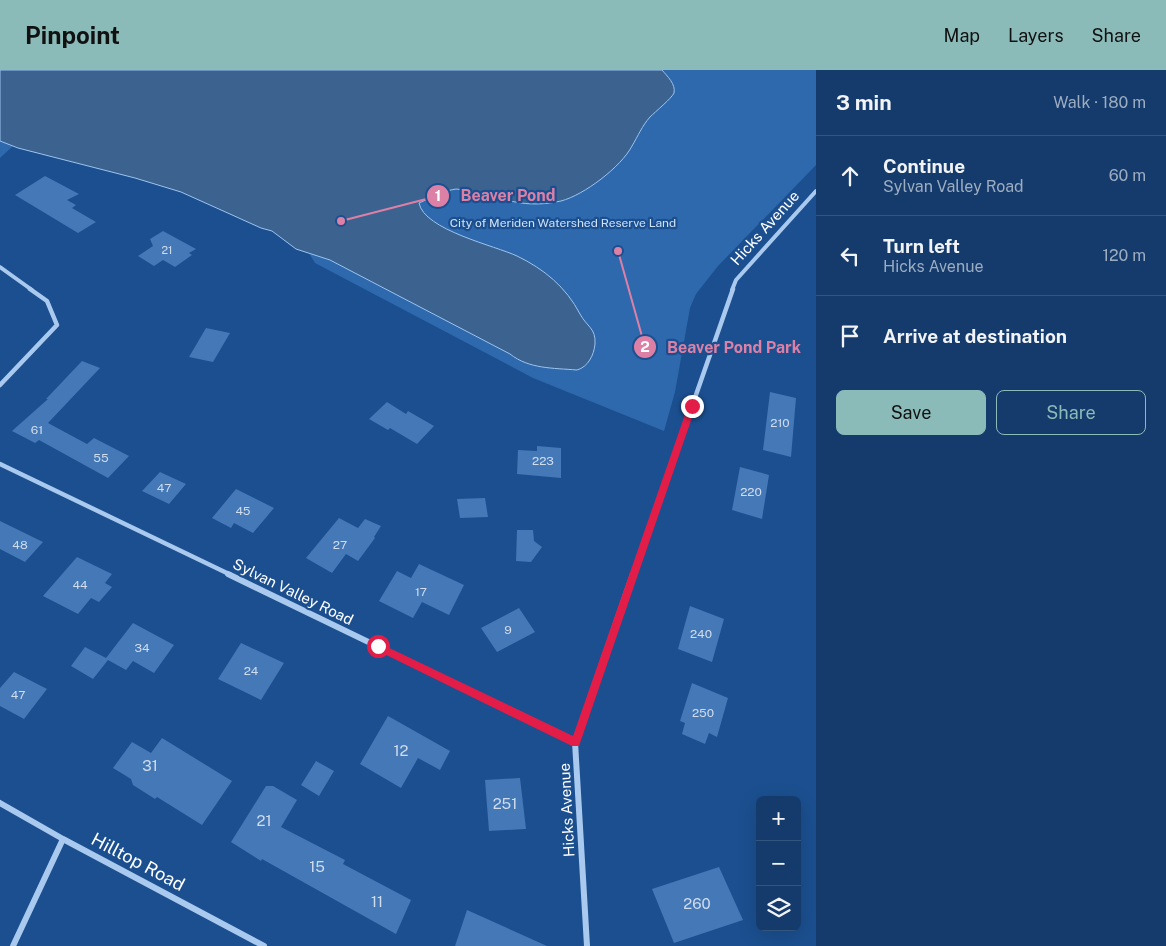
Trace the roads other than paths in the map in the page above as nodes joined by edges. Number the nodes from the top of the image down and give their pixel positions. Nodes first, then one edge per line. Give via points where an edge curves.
1 (816, 191) edge
2 (0, 267) edge
3 (0, 384) edge
4 (0, 464) edge
5 (575, 742) junction
6 (0, 803) edge
7 (63, 839) junction
8 (13, 946) edge
9 (264, 946) edge
10 (587, 946) edge

1 - 5 street, Hicks Avenue via 736,280
2 - 3 street via 48,301 57,325
4 - 5 street, Sylvan Valley Road
5 - 10 street, Hicks Avenue
6 - 7 street, Hilltop Road
7 - 8 street
7 - 9 street, Hilltop Road

